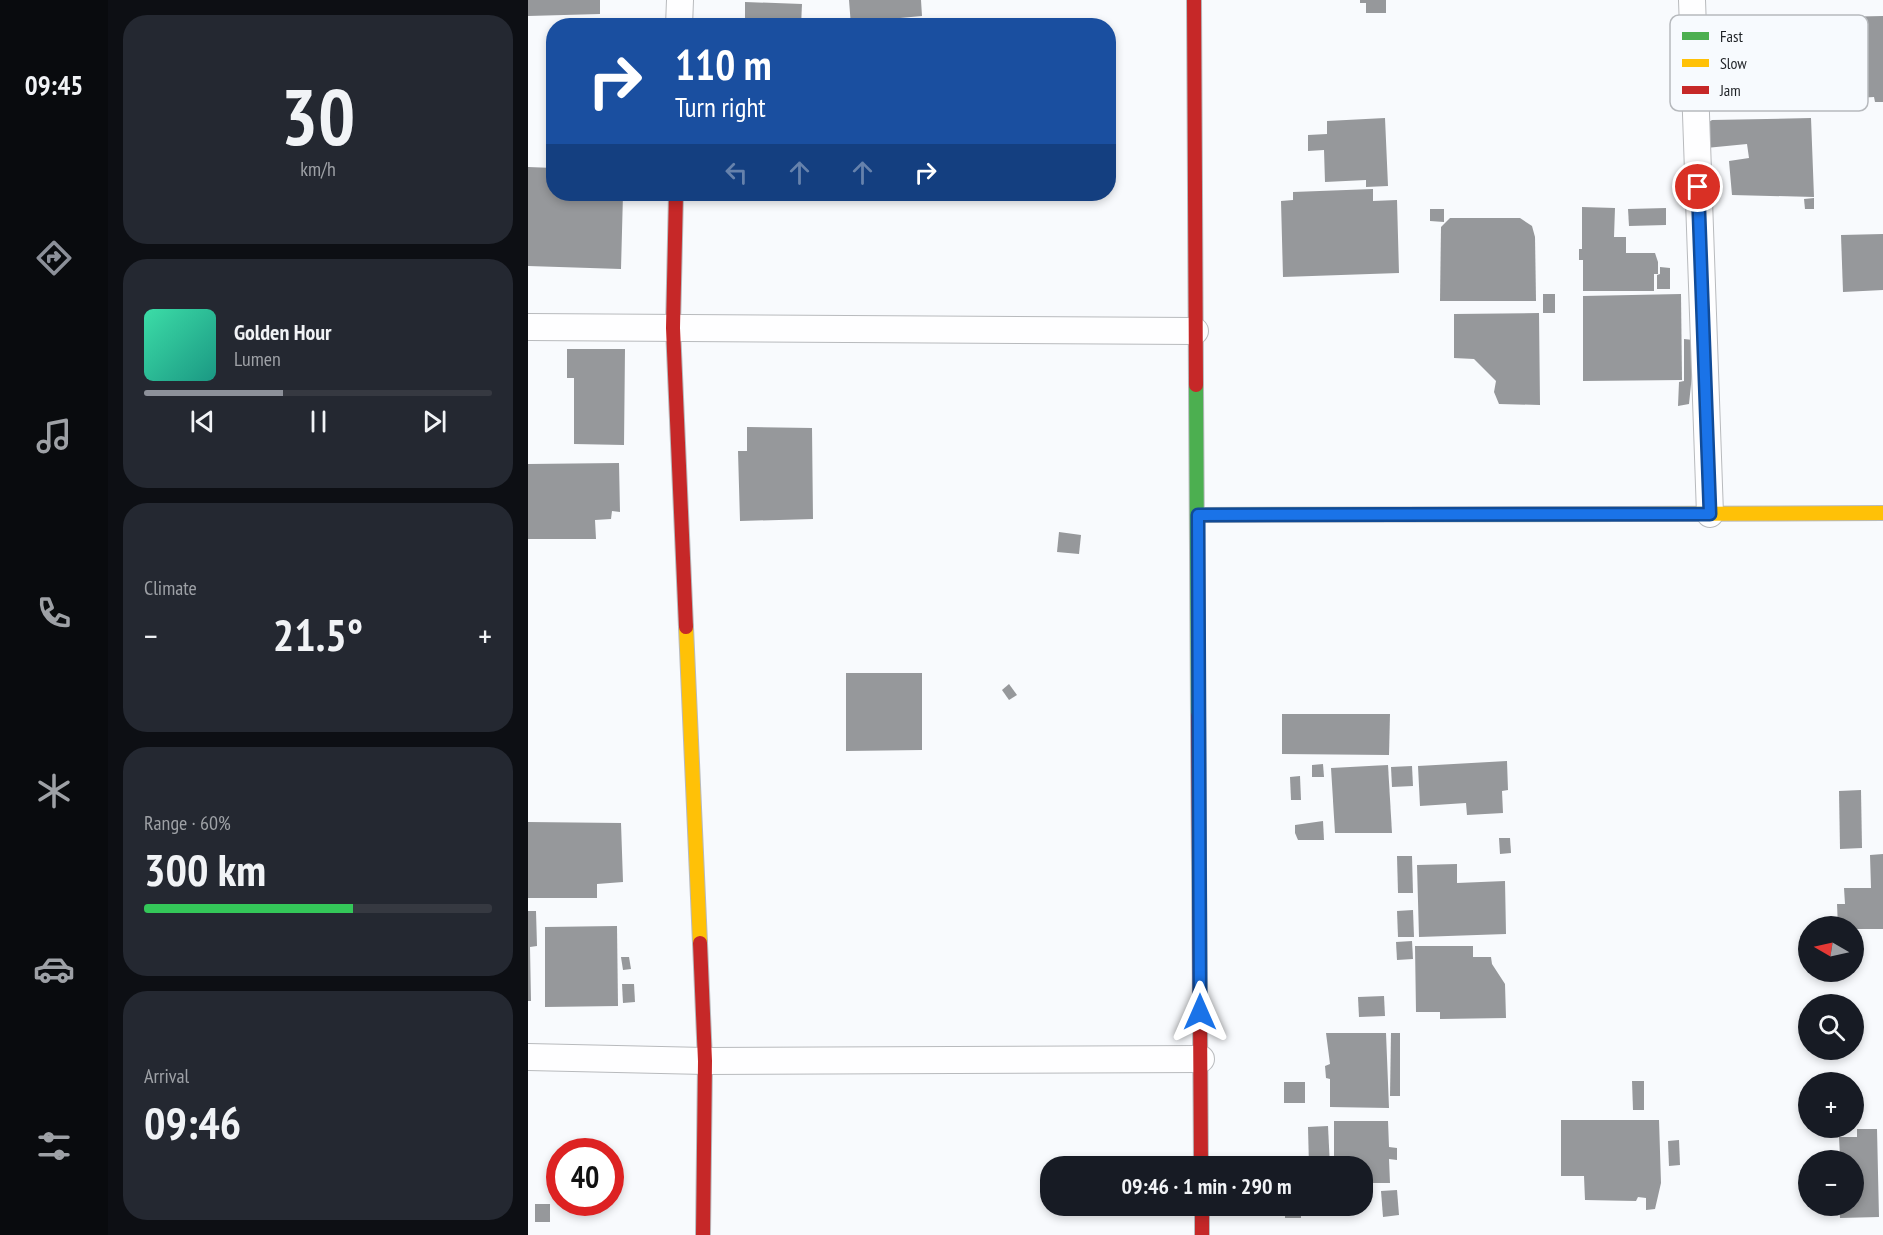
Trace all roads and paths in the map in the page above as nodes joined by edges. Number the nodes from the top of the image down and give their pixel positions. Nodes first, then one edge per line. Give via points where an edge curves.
1 (680, 0) edge
2 (1194, 0) edge
3 (1692, 0) edge
4 (1693, 15) edge
5 (679, 18) edge
6 (1696, 111) edge
7 (676, 201) edge
8 (528, 327) edge
9 (673, 328) junction
10 (1195, 331) junction
11 (1883, 513) edge
12 (1710, 514) junction
13 (1198, 515) junction
14 (528, 1057) edge
15 (1201, 1059) junction
16 (705, 1061) junction
17 (1201, 1156) edge
18 (1202, 1216) edge
19 (703, 1235) edge
20 (1202, 1235) edge

1 - 5 street
2 - 10 street
3 - 4 street
6 - 12 street
7 - 9 street
8 - 9 street
9 - 10 street
9 - 16 street
10 - 13 street
11 - 12 street
12 - 13 street
13 - 15 street
14 - 16 street
15 - 16 street
15 - 17 street
16 - 19 street
18 - 20 street

